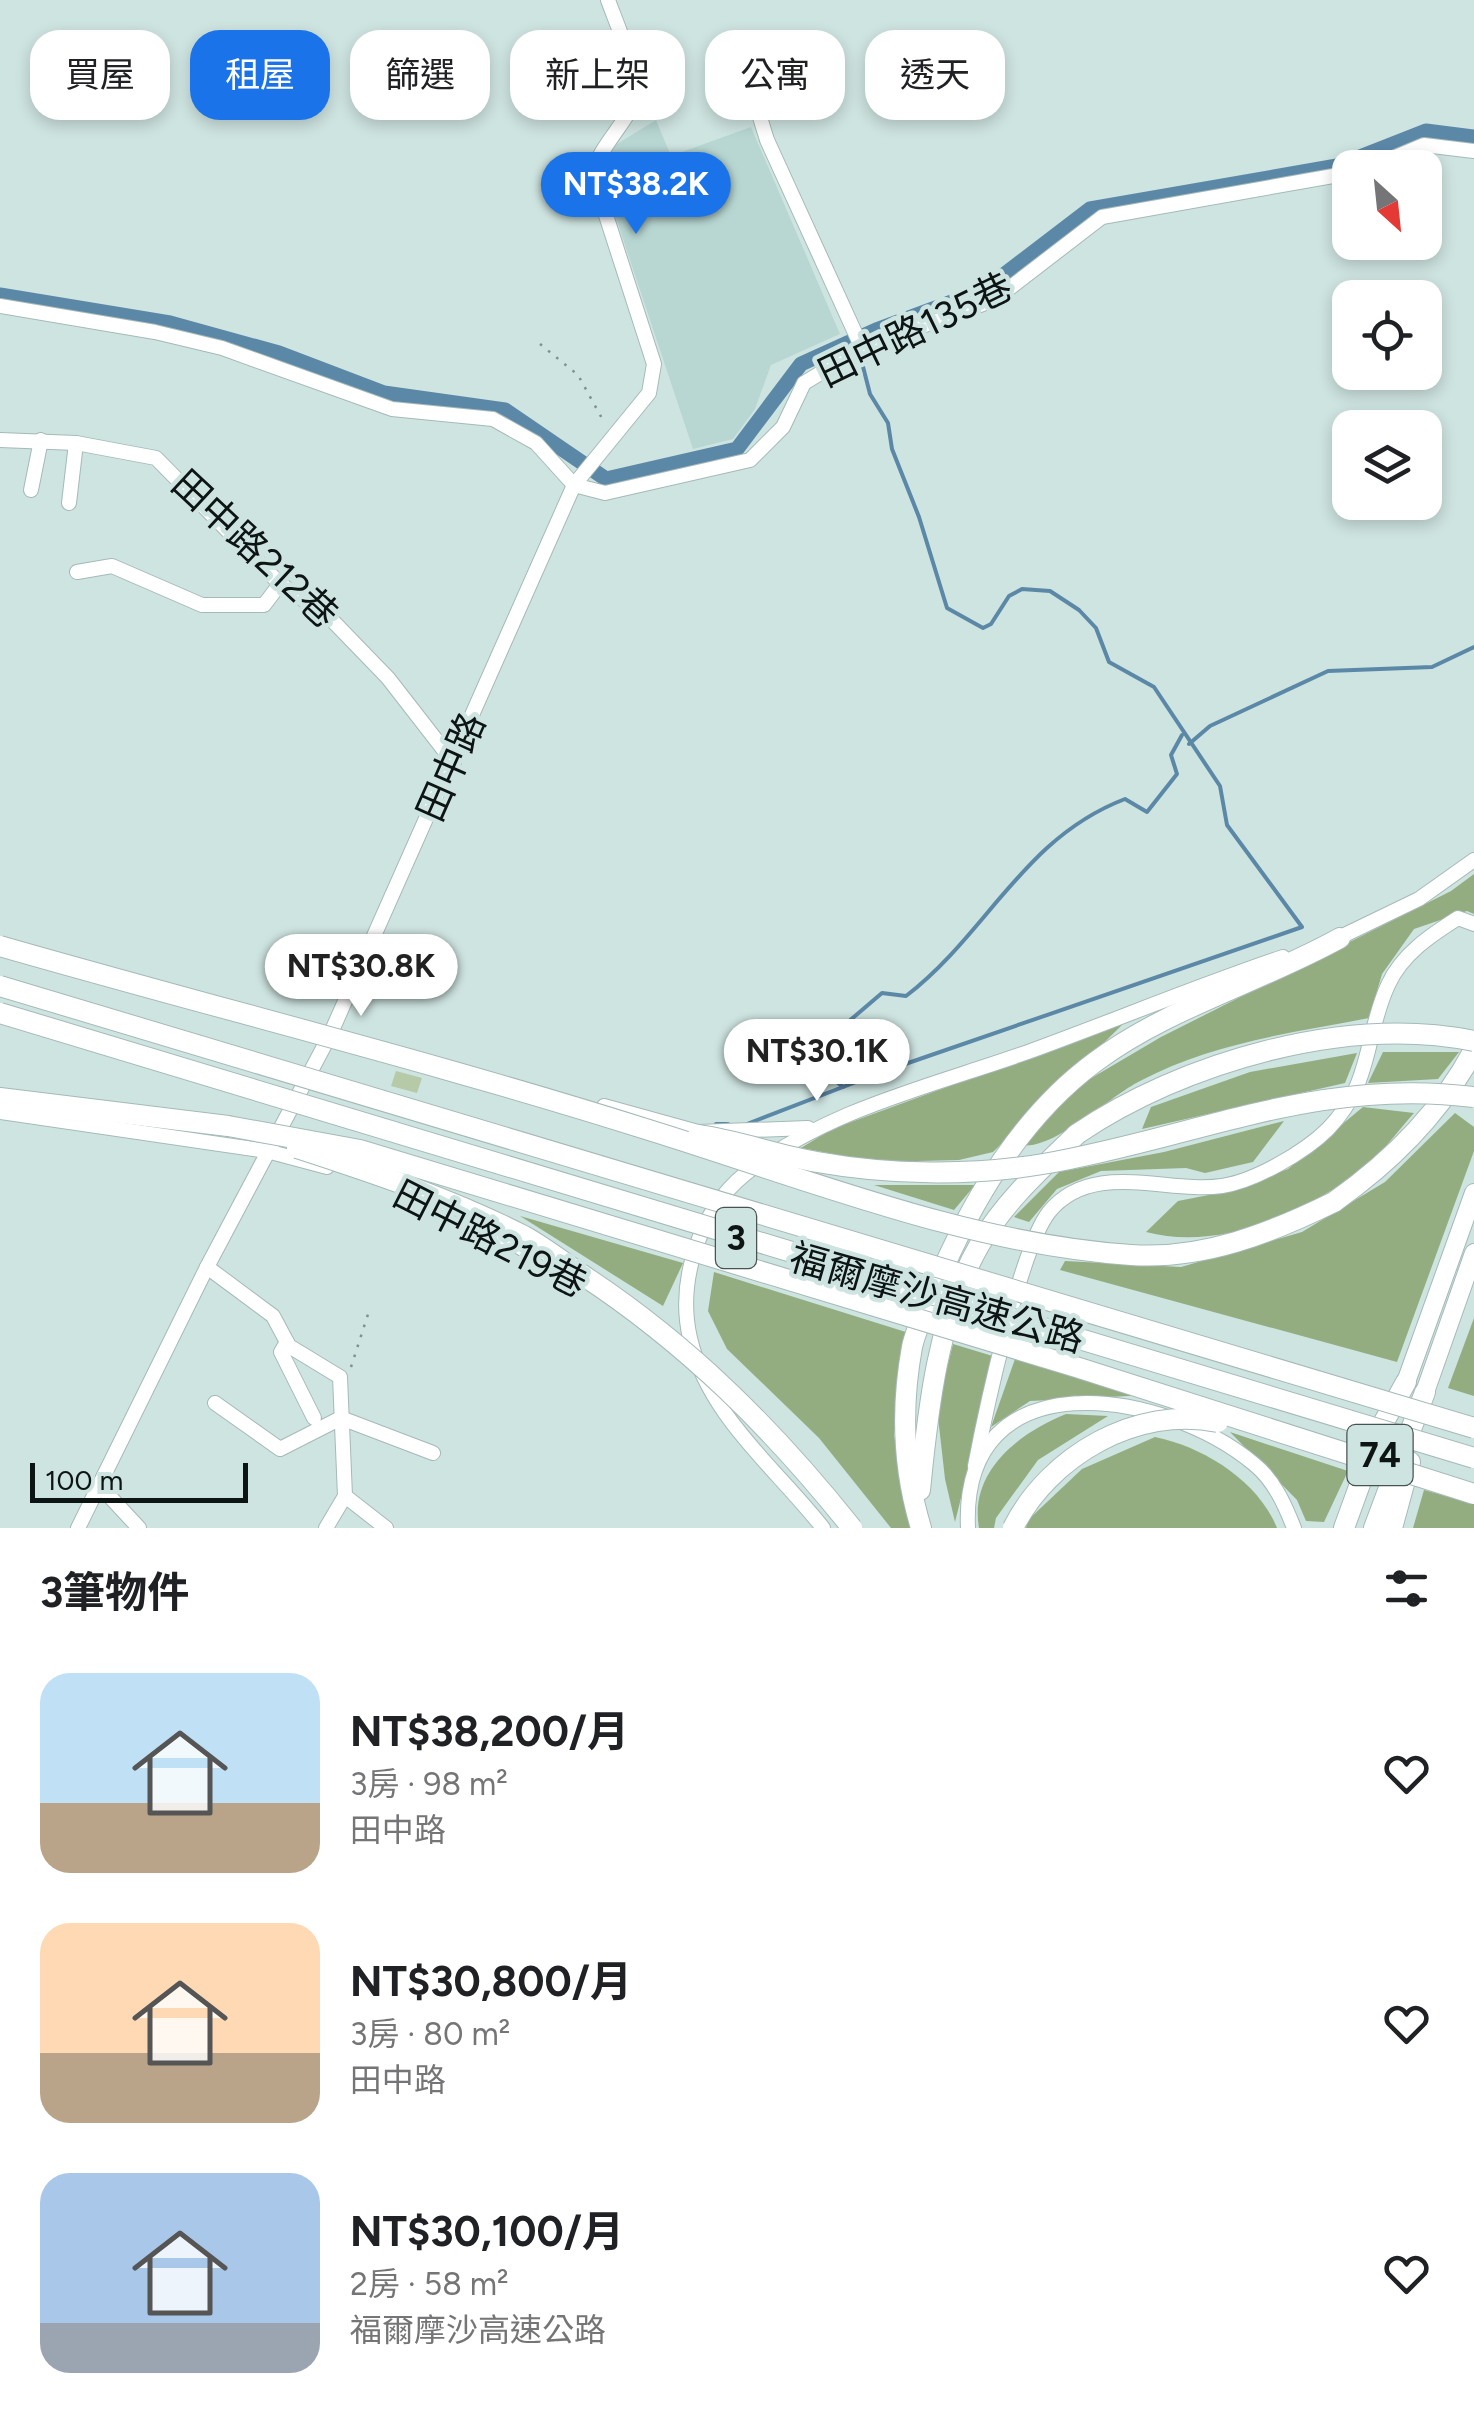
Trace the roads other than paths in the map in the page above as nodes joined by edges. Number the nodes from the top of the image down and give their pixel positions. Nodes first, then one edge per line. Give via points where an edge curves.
1 (608, 0) edge
2 (761, 120) edge
3 (1412, 150) edge
4 (1474, 151) edge
5 (1332, 177) edge
6 (0, 306) edge
7 (862, 348) junction
8 (0, 440) edge
9 (41, 440) junction
10 (76, 442) junction
11 (579, 480) junction
12 (31, 490) dead end
13 (69, 503) dead end
14 (78, 572) dead end
15 (280, 584) junction
16 (454, 763) junction
17 (1474, 860) edge
18 (1474, 924) edge
19 (1340, 938) junction
20 (0, 944) edge
21 (0, 986) edge
22 (0, 1012) edge
23 (330, 1035) junction
24 (1474, 1041) edge
25 (1474, 1050) edge
26 (1474, 1097) edge
27 (0, 1098) edge
28 (0, 1112) edge
29 (228, 1126) junction
30 (818, 1126) junction
31 (647, 1129) junction
32 (267, 1151) junction
33 (1474, 1193) edge
34 (1474, 1254) edge
35 (207, 1266) junction
36 (649, 1326) dead end
37 (287, 1342) junction
38 (1416, 1387) junction
39 (215, 1403) dead end
40 (314, 1418) dead end
41 (341, 1418) junction
42 (1474, 1428) edge
43 (1295, 1439) junction
44 (433, 1453) dead end
45 (1474, 1458) edge
46 (976, 1466) junction
47 (100, 1486) junction
48 (1474, 1494) edge
49 (346, 1496) junction
50 (919, 1522) edge
51 (823, 1527) edge
52 (78, 1528) edge
53 (139, 1528) edge
54 (326, 1528) edge
55 (386, 1528) edge
56 (852, 1528) edge
57 (968, 1528) edge
58 (1012, 1528) edge
59 (1294, 1528) edge
60 (1344, 1528) edge
61 (1354, 1528) edge
62 (1374, 1528) edge
63 (1392, 1528) edge

1 - 11 street, 田中路 via 636,82 635,102 603,144 592,172 654,364 649,392
2 - 7 street
3 - 4 street via 1424,145
5 - 7 street, 田中路135巷 via 1102,217 994,300
6 - 11 street via 222,348 392,409 492,420 536,444
7 - 11 street, 田中路135巷 via 804,383 782,427 750,460 605,493
8 - 9 street, 田中路212巷
9 - 10 street, 田中路212巷
9 - 12 street
10 - 13 street
10 - 15 street, 田中路212巷 via 156,458
11 - 16 street, 田中路
14 - 15 street via 112,566 215,606 264,605
15 - 16 street, 田中路212巷 via 328,616 388,678
16 - 23 street, 田中路
17 - 19 street via 1420,899
18 - 46 street via 1458,918 1406,958 1389,983 1367,1070 1349,1105 1297,1155 1227,1185 1109,1183 1075,1193 1050,1212 1032,1246
19 - 30 street
19 - 50 highway via 1094,1062 1014,1144 958,1231 913,1342 904,1431
20 - 23 street
20 - 31 highway, bridge
21 - 42 highway, 福爾摩沙高速公路 / 3, bridge
22 - 45 highway, 福爾摩沙高速公路 / 3, bridge
23 - 30 street via 698,1132
23 - 32 street, 田中路
24 - 50 highway, bridge via 1382,1035 1278,1049 1162,1086 1077,1134 980,1242 961,1284 926,1419
25 - 31 highway, bridge via 1428,1119 1334,1202 1238,1243 1132,1255 976,1228
26 - 31 highway, bridge via 1350,1093 1042,1164 978,1171 862,1168
27 - 29 highway
28 - 32 street, 田中路219巷
29 - 43 highway, bridge via 360,1150
29 - 56 highway, bridge via 366,1170 527,1237 695,1356 782,1441
30 - 51 street via 742,1177 712,1213 685,1300 690,1340 719,1407
32 - 35 street, 田中路
32 - 36 street, 田中路219巷 via 400,1188 499,1234
33 - 38 main road
34 - 38 main road
35 - 37 street via 273,1316
35 - 47 street, 田中路
37 - 40 street via 280,1352
37 - 41 street via 340,1377
38 - 60 highway via 1380,1429
38 - 61 highway, 74
38 - 62 highway, 74
38 - 63 highway
39 - 41 street via 280,1449
41 - 44 street
41 - 49 street
43 - 48 highway, bridge
43 - 58 highway, bridge via 1204,1420 1172,1418 1135,1427 1069,1460 1025,1504
46 - 57 street via 966,1499
46 - 59 street via 993,1436 1024,1412 1068,1402 1127,1405 1211,1435 1255,1465 1278,1491
47 - 52 street, 田中路
47 - 53 street
49 - 54 street
49 - 55 street

